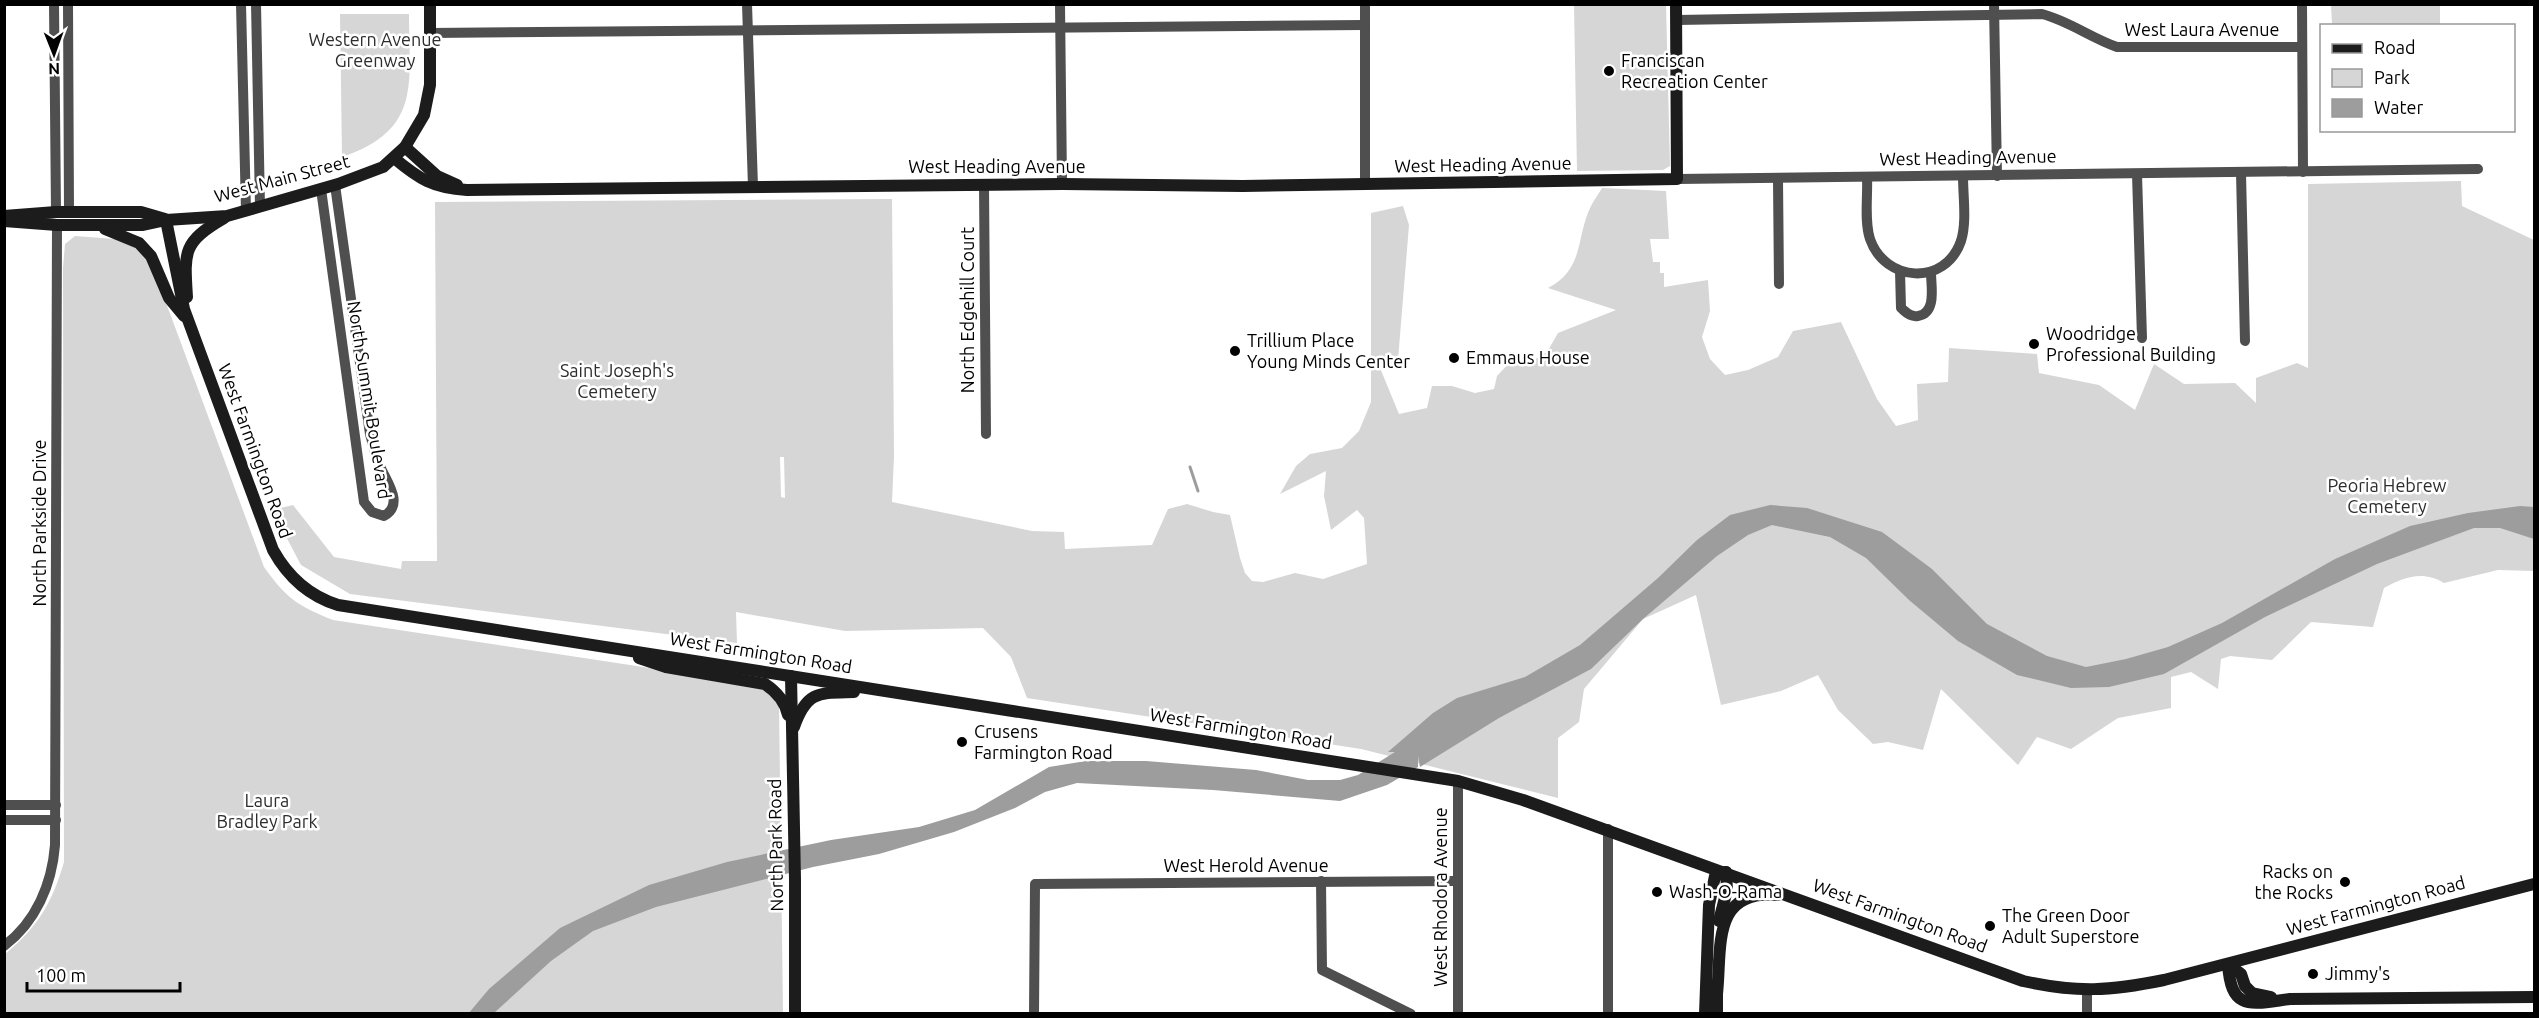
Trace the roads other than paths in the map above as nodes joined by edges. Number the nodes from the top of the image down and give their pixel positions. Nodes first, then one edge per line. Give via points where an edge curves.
1 (54, 4) edge
2 (68, 4) edge
3 (241, 4) edge
4 (256, 4) edge
5 (430, 4) edge
6 (747, 4) edge
7 (1060, 4) edge
8 (1365, 4) edge
9 (1676, 4) edge
10 (2302, 4) edge
11 (1994, 9) edge
12 (1677, 20) junction
13 (1364, 25) junction
14 (1060, 27) junction
15 (748, 30) junction
16 (430, 33) junction
17 (2302, 47) junction
18 (400, 152) junction
19 (2478, 169) dead end
20 (2303, 172) junction
21 (2241, 173) junction
22 (2137, 174) junction
23 (1963, 176) junction
24 (1997, 176) junction
25 (1867, 178) junction
26 (1677, 179) junction
27 (1778, 180) junction
28 (1062, 184) junction
29 (335, 185) junction
30 (984, 185) junction
31 (1365, 185) junction
32 (753, 187) junction
33 (321, 189) junction
34 (260, 207) junction
35 (246, 211) junction
36 (62, 212) junction
37 (4, 216) edge
38 (227, 216) junction
39 (166, 220) junction
40 (4, 221) edge
41 (57, 225) junction
42 (90, 225) junction
43 (1900, 271) junction
44 (1931, 273) junction
45 (1779, 284) dead end
46 (187, 319) junction
47 (2142, 338) dead end
48 (2245, 341) dead end
49 (986, 434) dead end
50 (601, 647) junction
51 (791, 676) junction
52 (888, 692) junction
53 (792, 734) junction
54 (1458, 782) junction
55 (4, 805) edge
56 (56, 805) junction
57 (4, 820) edge
58 (56, 820) junction
59 (1608, 829) junction
60 (1726, 872) junction
61 (1321, 881) junction
62 (1457, 881) junction
63 (2535, 884) edge
64 (1808, 901) junction
65 (4, 946) edge
66 (2228, 964) junction
67 (2087, 991) junction
68 (1717, 994) junction
69 (2535, 997) edge
70 (795, 1014) edge
71 (1034, 1014) edge
72 (1411, 1014) edge
73 (1458, 1014) edge
74 (1608, 1014) edge
75 (1705, 1014) edge
76 (1717, 1014) edge
77 (2087, 1014) edge

1 - 36 street
2 - 36 street
3 - 35 street
4 - 34 street
5 - 16 main road
6 - 15 street
7 - 14 street
8 - 13 street
9 - 12 main road
10 - 17 street
11 - 12 street, West Laura Avenue
11 - 17 street, West Laura Avenue via 2061,19 2093,39 2117,47
11 - 24 street
12 - 26 main road
13 - 14 street
13 - 31 street
14 - 15 street
14 - 28 street
15 - 16 street
15 - 32 street
16 - 18 main road via 428,101 419,126
17 - 20 street
18 - 29 main road, West Main Street via 383,167
18 - 32 main road, West Heading Avenue via 445,180 488,190
19 - 20 street, West Heading Avenue
20 - 21 street, West Heading Avenue
21 - 22 street, West Heading Avenue
21 - 48 street
22 - 24 street, West Heading Avenue
22 - 47 street
23 - 24 street, West Heading Avenue
23 - 25 street, West Heading Avenue
23 - 44 street via 1964,228 1960,243 1951,257
25 - 27 street, West Heading Avenue
25 - 43 street via 1869,236 1875,251
26 - 27 street, West Heading Avenue
26 - 31 main road, West Heading Avenue
27 - 45 street
28 - 30 main road, West Heading Avenue
28 - 31 main road, West Heading Avenue
29 - 33 main road, West Main Street
29 - 33 street, North Summit Boulevard via 370,434 394,499 391,511 384,516 372,512 364,502
30 - 32 main road, West Heading Avenue
30 - 49 street, North Edgehill Court
33 - 34 main road, West Main Street
34 - 35 main road, West Main Street
35 - 38 main road, West Main Street
36 - 37 main road, West Main Street
36 - 39 main road, West Main Street via 141,212
38 - 39 main road, West Main Street
38 - 46 main road via 189,246 185,258
39 - 42 main road, West Main Street via 143,225
39 - 46 main road, West Farmington Road
40 - 41 main road, West Main Street
41 - 42 main road, West Main Street
41 - 56 street, North Parkside Drive
42 - 46 main road via 139,243 151,256 169,298
43 - 44 street
43 - 44 street via 1901,308 1915,317 1931,307
46 - 50 main road, West Farmington Road via 267,538 282,566 304,588 331,603 359,610
50 - 51 main road, West Farmington Road
50 - 53 main road via 666,667 765,684 776,691 786,707
51 - 52 main road, West Farmington Road
51 - 53 main road, North Park Road
52 - 53 main road via 820,693 806,702
52 - 54 main road, West Farmington Road
53 - 70 main road, North Park Road
54 - 59 main road, West Farmington Road via 1501,792
54 - 62 street, West Rhodora Avenue
55 - 56 street
56 - 58 street, North Parkside Drive
57 - 58 street
58 - 65 street, North Parkside Drive via 53,866 46,888 26,926
59 - 60 main road, West Farmington Road
59 - 74 street
60 - 64 main road, West Farmington Road
60 - 68 main road via 1727,890 1719,924
60 - 75 main road via 1715,876 1710,896
61 - 62 street, West Herold Avenue
61 - 71 street, West Herold Avenue via 1035,884
61 - 72 street via 1322,970
62 - 73 street, West Rhodora Avenue
63 - 66 main road, West Farmington Road
64 - 67 main road, West Farmington Road via 2024,981
64 - 68 main road via 1759,894 1734,905 1724,923
66 - 67 main road, West Farmington Road via 2128,987
66 - 69 main road via 2241,974 2252,993 2290,999
67 - 77 street
68 - 76 main road

